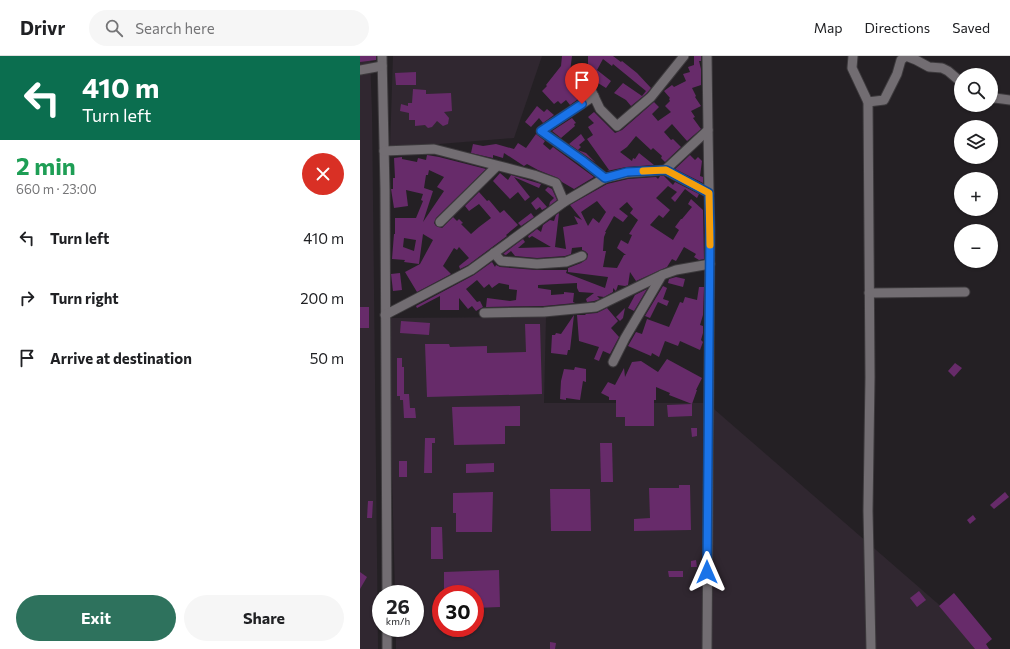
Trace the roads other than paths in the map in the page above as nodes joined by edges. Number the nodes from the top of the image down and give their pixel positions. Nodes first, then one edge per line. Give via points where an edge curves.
1 (382, 56) edge
2 (684, 56) edge
3 (707, 56) edge
4 (853, 56) edge
5 (382, 66) junction
6 (360, 70) edge
7 (576, 71) dead end
8 (954, 76) edge
9 (594, 96) junction
10 (998, 98) edge
11 (1010, 100) edge
12 (868, 102) junction
13 (708, 130) junction
14 (384, 151) junction
15 (497, 166) junction
16 (666, 170) junction
17 (605, 178) junction
18 (709, 193) junction
19 (564, 202) junction
20 (440, 222) dead end
21 (494, 254) junction
22 (582, 256) dead end
23 (710, 264) junction
24 (662, 275) junction
25 (965, 292) dead end
26 (869, 293) junction
27 (484, 313) dead end
28 (385, 315) junction
29 (613, 362) dead end
30 (387, 585) edge
31 (387, 637) edge
32 (387, 649) edge
33 (707, 649) edge
34 (871, 649) edge

1 - 5 street
2 - 9 street via 651,97 617,126 600,109
3 - 13 street
4 - 12 street via 852,68
5 - 6 street
5 - 14 street
7 - 9 street
8 - 12 street via 942,68 929,67 906,56 901,60 884,100
9 - 17 street via 541,131
10 - 11 street
12 - 26 street
13 - 16 street
13 - 18 street
14 - 15 street via 434,149
14 - 28 street
15 - 19 street via 556,183
15 - 20 street
16 - 17 street via 627,172
16 - 18 street
17 - 19 street
18 - 23 street
19 - 21 street
21 - 22 street via 502,261 537,264 566,262
21 - 28 street via 471,270
23 - 24 street
23 - 33 street
24 - 27 street via 596,306 544,312
24 - 29 street
25 - 26 street
26 - 34 street via 868,511
28 - 30 street
31 - 32 street

